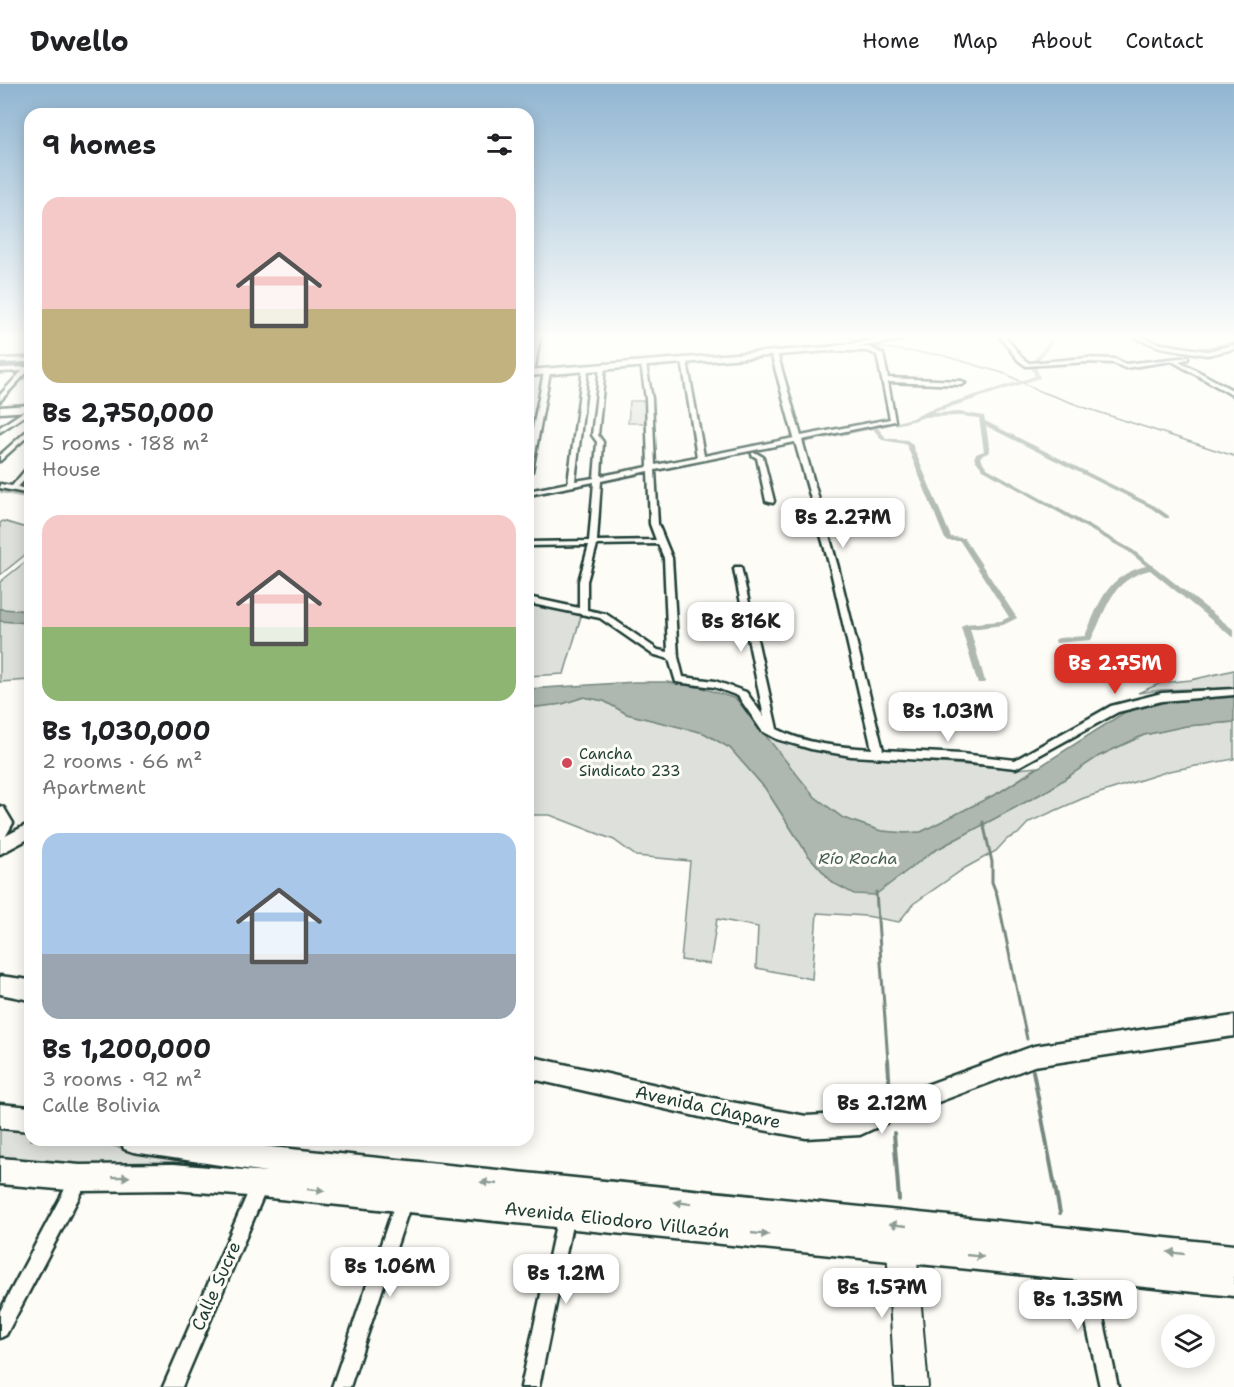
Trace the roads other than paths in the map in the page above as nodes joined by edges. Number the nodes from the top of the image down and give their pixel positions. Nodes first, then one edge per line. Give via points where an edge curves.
1 (542, 398) edge
2 (581, 398) edge
3 (599, 398) edge
4 (649, 398) edge
5 (690, 398) edge
6 (786, 398) edge
7 (889, 398) edge
8 (24, 410) edge
9 (0, 412) edge
10 (24, 413) edge
11 (0, 430) edge
12 (24, 436) edge
13 (534, 440) edge
14 (797, 440) junction
15 (782, 443) junction
16 (754, 453) junction
17 (0, 459) edge
18 (701, 459) junction
19 (652, 471) junction
20 (24, 477) edge
21 (597, 482) junction
22 (571, 484) junction
23 (0, 486) edge
24 (13, 489) junction
25 (24, 491) edge
26 (534, 492) edge
27 (534, 497) edge
28 (770, 501) dead end
29 (662, 542) junction
30 (534, 544) edge
31 (593, 545) junction
32 (738, 569) dead end
33 (534, 601) edge
34 (583, 610) junction
35 (673, 657) junction
36 (1234, 692) edge
37 (772, 731) junction
38 (878, 753) junction
39 (0, 812) edge
40 (24, 834) edge
41 (0, 836) edge
42 (0, 848) edge
43 (0, 985) edge
44 (24, 989) edge
45 (1234, 1026) edge
46 (534, 1069) edge
47 (0, 1116) edge
48 (24, 1118) edge
49 (172, 1146) edge
50 (0, 1171) edge
51 (80, 1178) junction
52 (260, 1184) junction
53 (405, 1199) junction
54 (566, 1215) junction
55 (902, 1248) junction
56 (1234, 1259) edge
57 (1083, 1266) junction
58 (1234, 1282) edge
59 (0, 1328) edge
60 (172, 1387) edge
61 (342, 1387) edge
62 (530, 1387) edge
63 (906, 1387) edge
64 (916, 1387) edge
65 (1109, 1387) edge

1 - 13 street
2 - 22 street
3 - 21 street via 595,435 600,442
4 - 19 street
5 - 18 street
6 - 14 street
7 - 14 street via 893,420
8 - 9 main road
10 - 11 street
12 - 17 street
14 - 15 street
14 - 38 street via 834,567
15 - 16 street via 783,448
15 - 18 street
16 - 19 street
16 - 28 street via 760,457
18 - 19 street
19 - 21 street
19 - 29 street via 654,524
20 - 24 street
21 - 22 street
21 - 27 street
21 - 31 street
22 - 26 street
23 - 24 street
24 - 25 street
29 - 31 street
29 - 35 street via 668,558
30 - 31 street
31 - 34 street via 583,582
32 - 37 street
33 - 34 street
34 - 35 street via 603,616 655,652
35 - 37 street via 679,680 715,684 742,694
36 - 38 street via 1162,697 1115,709 1016,764
37 - 38 street via 811,745
39 - 41 street via 7,823
40 - 42 main road
43 - 44 main road
45 - 46 main road, Avenida Chapare via 1034,1056 860,1124 817,1127 731,1113
47 - 48 highway
56 -> 49 highway, Avenida Eliodoro Villazón via 271,1161
50 - 51 highway, Avenida Eliodoro Villazón
51 -> 52 highway, Avenida Eliodoro Villazón via 174,1177
51 - 59 street
52 -> 53 highway, Avenida Eliodoro Villazón
52 - 60 street, Calle Sucre
53 - 54 highway, Avenida Eliodoro Villazón
53 - 61 street
54 -> 55 highway, Avenida Eliodoro Villazón
54 - 62 street
55 -> 57 highway, Avenida Eliodoro Villazón
55 - 63 street
55 - 64 street
57 - 58 highway, Avenida Eliodoro Villazón
57 - 65 street

